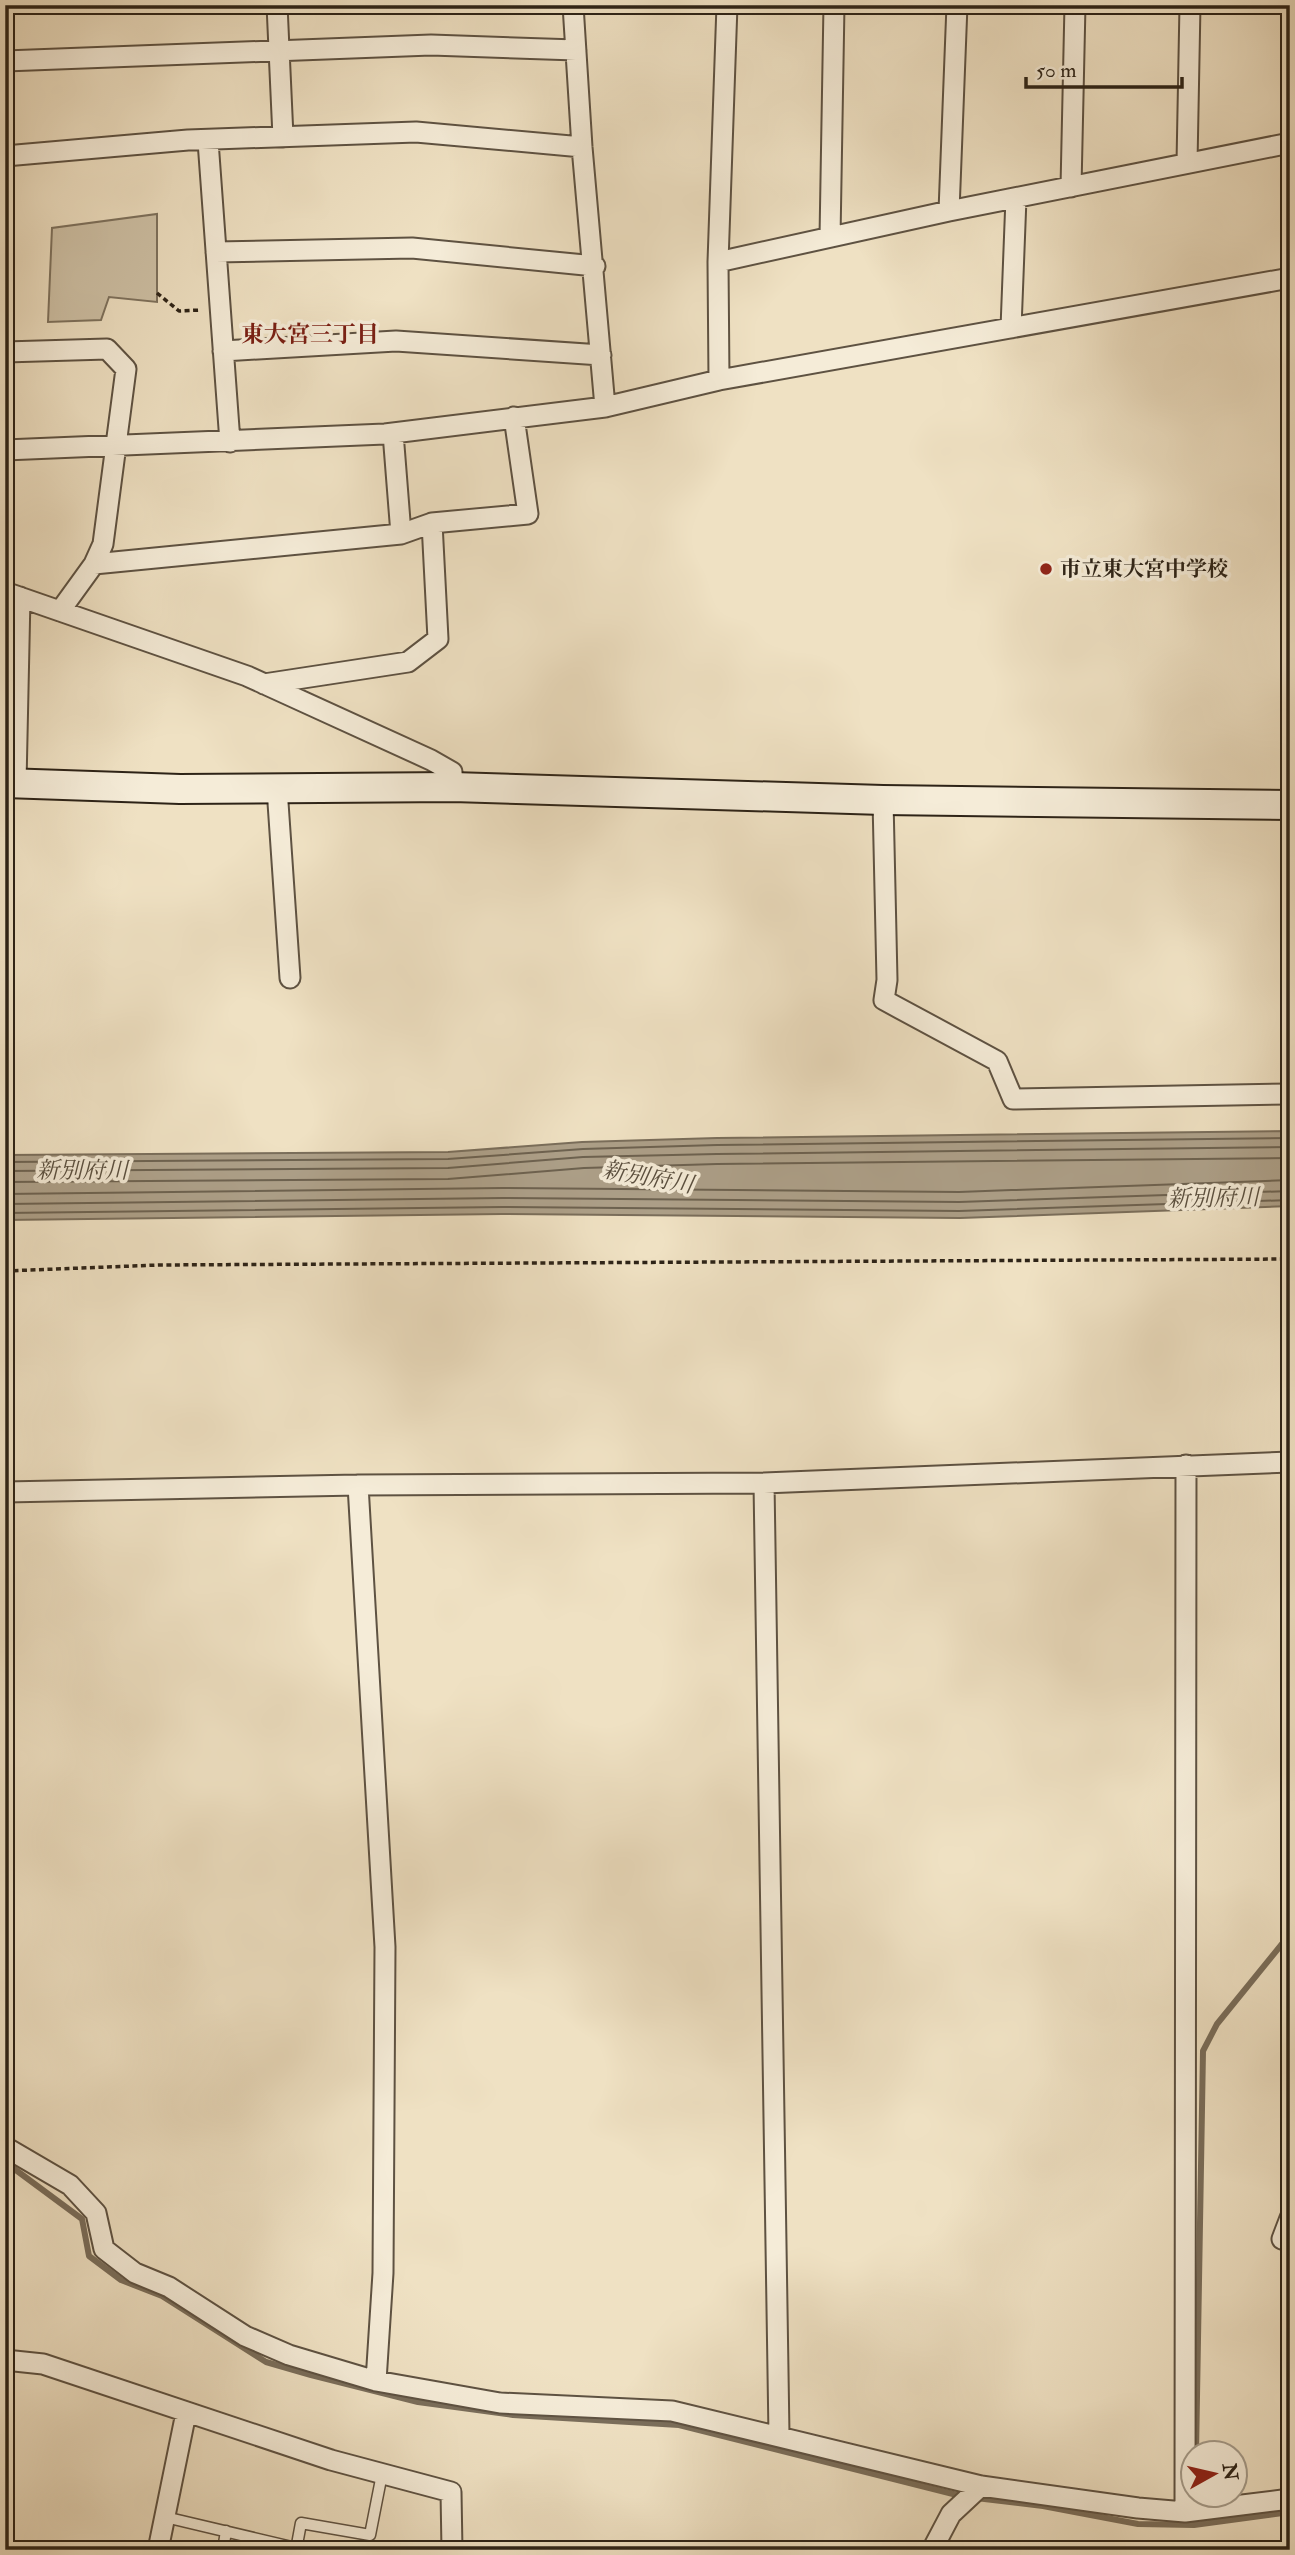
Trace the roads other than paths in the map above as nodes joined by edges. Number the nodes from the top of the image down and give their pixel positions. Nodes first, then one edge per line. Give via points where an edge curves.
1 (277, 5) edge
2 (573, 5) edge
3 (727, 5) edge
4 (834, 5) edge
5 (957, 5) edge
6 (1075, 5) edge
7 (1190, 5) edge
8 (279, 50) junction
9 (576, 50) junction
10 (5, 61) edge
11 (283, 137) junction
12 (208, 141) junction
13 (1290, 143) edge
14 (582, 147) junction
15 (5, 156) edge
16 (1187, 163) junction
17 (1071, 187) junction
18 (1016, 198) junction
19 (950, 211) junction
20 (830, 237) junction
21 (216, 252) junction
22 (718, 262) junction
23 (595, 266) junction
24 (1290, 278) edge
25 (1012, 328) junction
26 (223, 351) junction
27 (5, 352) edge
28 (601, 355) junction
29 (719, 380) junction
30 (606, 407) junction
31 (514, 417) junction
32 (393, 433) junction
33 (230, 442) junction
34 (116, 445) junction
35 (5, 450) edge
36 (432, 523) junction
37 (401, 534) junction
38 (94, 564) junction
39 (12, 595) edge
40 (60, 611) junction
41 (264, 684) junction
42 (10, 783) edge
43 (453, 787) junction
44 (276, 788) junction
45 (883, 800) junction
46 (1290, 805) edge
47 (290, 978) dead end
48 (1290, 1094) edge
49 (1290, 1462) edge
50 (1186, 1465) junction
51 (764, 1483) junction
52 (358, 1485) junction
53 (5, 1492) edge
54 (5, 2147) edge
55 (1290, 2218) edge
56 (1290, 2241) edge
57 (5, 2360) edge
58 (376, 2381) junction
59 (186, 2413) junction
60 (779, 2435) junction
61 (382, 2474) junction
62 (981, 2486) junction
63 (1290, 2499) edge
64 (1185, 2512) junction
65 (165, 2517) junction
66 (226, 2531) junction
67 (296, 2549) edge
68 (158, 2550) edge
69 (223, 2550) edge
70 (452, 2550) edge
71 (932, 2550) edge

1 - 8 street
2 - 9 street
3 - 22 street
4 - 20 street
5 - 19 street
6 - 17 street
7 - 16 street
8 - 9 street via 431,46
8 - 10 street
8 - 11 street
9 - 14 street
11 - 12 street
11 - 14 street via 416,132
12 - 15 street
12 - 21 street
13 - 16 street
14 - 23 street
16 - 17 street
17 - 18 street
18 - 19 street
18 - 25 street
19 - 20 street
20 - 22 street
21 - 23 street via 412,248
21 - 26 street
22 - 29 street
23 - 28 street
24 - 25 street
25 - 29 street
26 - 28 street via 396,341
26 - 33 street
27 - 34 street via 107,349 126,369
28 - 30 street
29 - 30 street
30 - 31 street
31 - 32 street
31 - 36 street via 528,514
32 - 33 street
32 - 37 street
33 - 34 street
34 - 35 street
34 - 38 street via 103,544
36 - 37 street
36 - 41 street via 438,639 408,662
37 - 38 street
38 - 40 street
39 - 40 street
39 - 42 street
40 - 41 street
41 - 43 street via 431,760 452,772
42 - 44 street
43 - 44 street
43 - 45 street
44 - 47 street
45 - 46 street
45 - 48 street via 884,1000 997,1061 1013,1099
49 - 50 street
50 - 51 street
50 - 64 street
51 - 52 street
51 - 60 street
52 - 53 street
52 - 58 street via 385,1947 383,2273
54 - 58 street via 70,2185 96,2213 104,2249 135,2273 169,2287 245,2336 289,2355
55 - 56 street via 1282,2239
57 - 59 street via 43,2364
58 - 60 street via 500,2403 672,2411
59 - 61 street
59 - 65 street
60 - 62 street
61 - 67 lane via 370,2535 301,2523
61 - 70 street via 451,2492
62 - 64 street
62 - 71 street via 951,2514
63 - 64 street
65 - 66 lane
65 - 68 street
66 - 67 lane
66 - 69 lane

